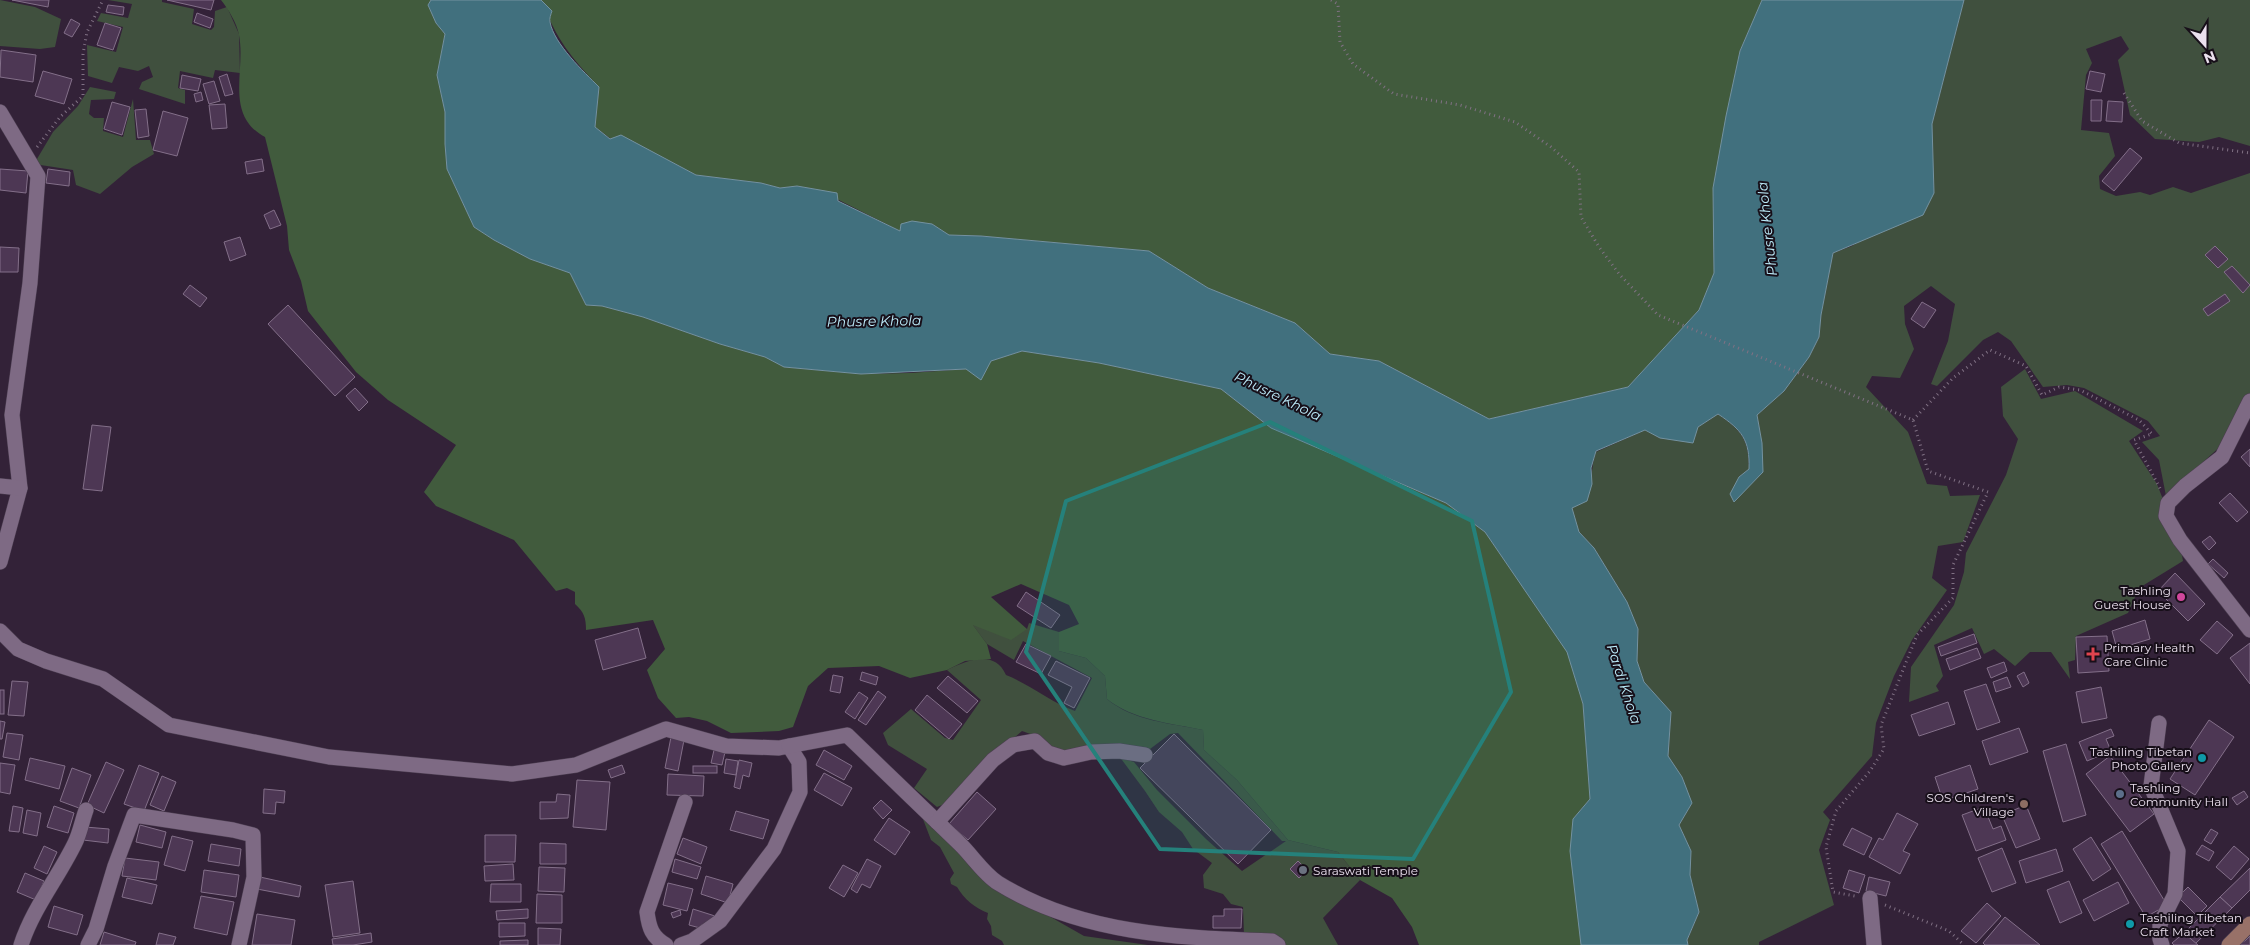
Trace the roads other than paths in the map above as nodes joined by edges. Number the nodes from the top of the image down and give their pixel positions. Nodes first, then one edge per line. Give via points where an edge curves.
1 (0, 112) edge
2 (2250, 401) edge
3 (0, 486) edge
4 (20, 488) junction
5 (0, 562) edge
6 (2250, 630) edge
7 (1, 634) edge
8 (2159, 723) dead end
9 (789, 746) junction
10 (1145, 755) dead end
11 (684, 802) dead end
12 (86, 810) dead end
13 (937, 822) junction
14 (1870, 898) road end
15 (2250, 924) edge
16 (21, 945) edge
17 (88, 945) edge
18 (239, 945) edge
19 (666, 945) edge
20 (682, 945) edge
21 (1278, 945) edge
22 (1874, 945) edge
23 (2162, 945) edge
24 (2229, 945) edge

1 - 4 street via 38,176 30,283 12,415
2 - 6 street via 2222,457 2168,503 2166,516 2180,540
3 - 4 street
4 - 5 street
7 - 9 street via 18,649 103,680 169,725 329,757 512,774 576,765 666,729 726,746
8 - 23 street via 2151,786 2178,851 2175,894 2160,924
9 - 13 street via 847,735
9 - 20 street via 799,762 800,792 774,848 720,921
10 - 13 street via 1119,751 1092,752 1064,758 1048,753 1035,741 1013,745 993,760
11 - 19 street via 647,912 649,928 658,941
12 - 16 street via 75,842 32,914
13 - 21 street via 996,882 1043,906 1100,924 1143,933 1272,941
14 - 22 street
15 - 24 main road
17 - 18 street via 134,815 253,835 254,877

